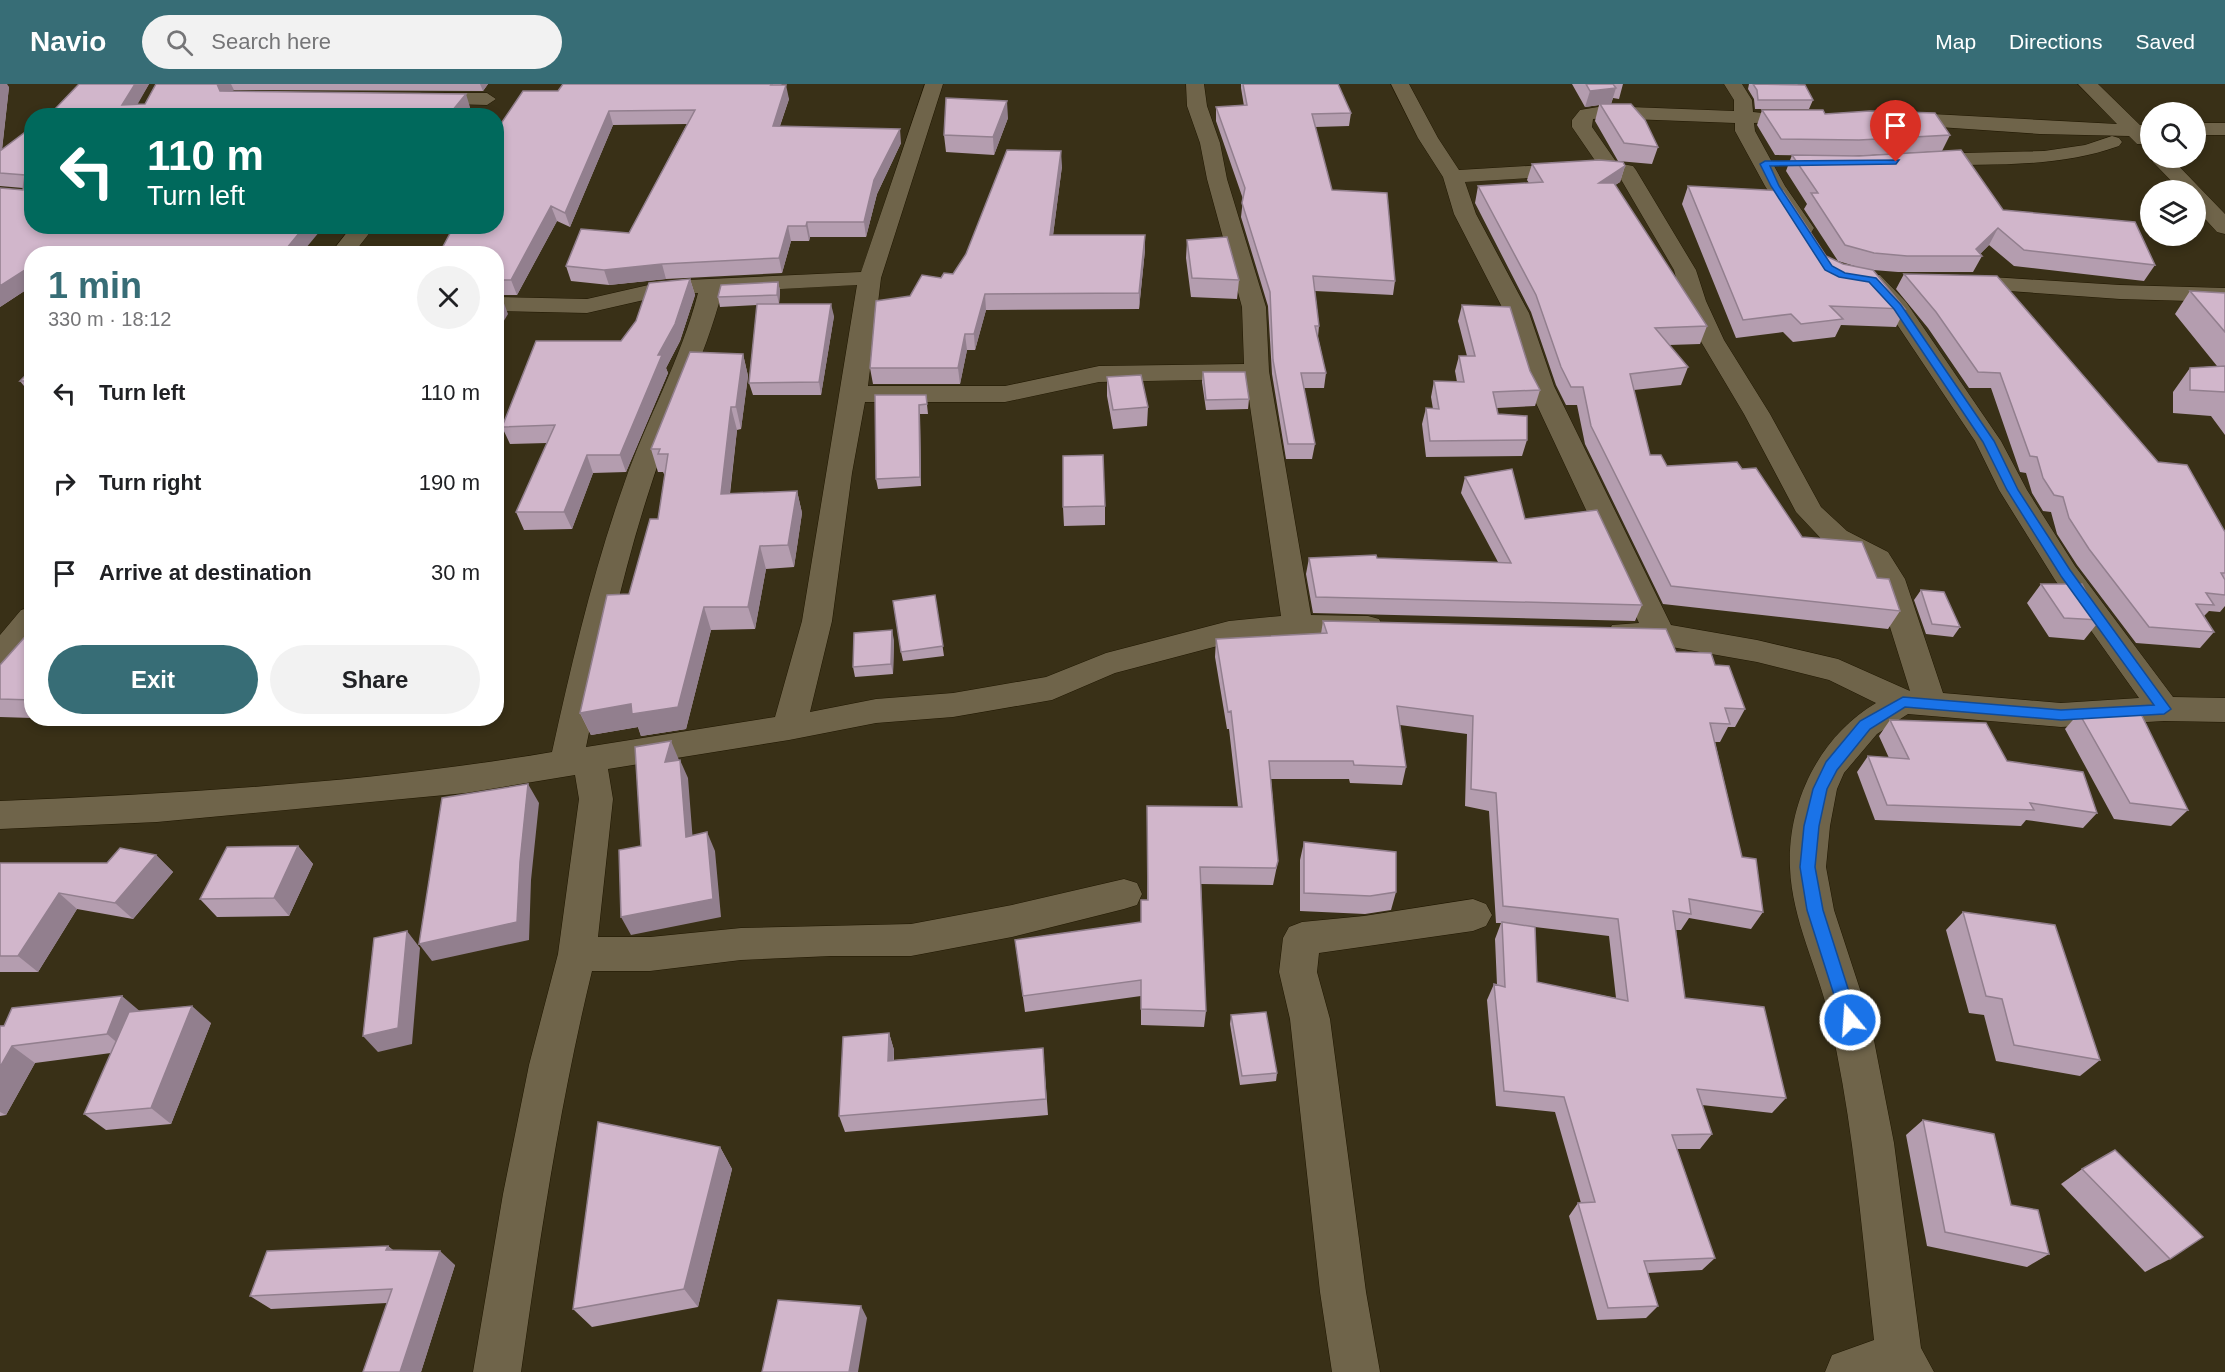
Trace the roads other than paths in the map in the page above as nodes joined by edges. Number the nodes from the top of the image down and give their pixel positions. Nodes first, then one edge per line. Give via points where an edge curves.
1 (934, 84) edge
2 (1195, 84) edge
3 (1400, 84) edge
4 (1732, 84) edge
5 (2087, 84) edge
6 (491, 92) edge
7 (406, 99) edge
8 (479, 108) edge
9 (1744, 117) junction
10 (1872, 117) edge
11 (1784, 118) edge
12 (2140, 129) edge
13 (2206, 129) edge
14 (2225, 129) edge
15 (2140, 132) edge
16 (2140, 133) edge
17 (1907, 161) edge
18 (1765, 164) junction
19 (1786, 164) dead end
20 (1610, 168) junction
21 (2170, 168) edge
22 (1453, 177) junction
23 (2181, 180) edge
24 (2206, 207) edge
25 (2225, 227) edge
26 (357, 234) edge
27 (1812, 242) edge
28 (348, 246) edge
29 (870, 278) junction
30 (1897, 279) dead end
31 (1932, 280) edge
32 (712, 284) junction
33 (2225, 295) edge
34 (504, 304) edge
35 (1257, 371) junction
36 (854, 394) junction
37 (1298, 625) junction
38 (1403, 627) edge
39 (24, 628) edge
40 (1590, 632) edge
41 (1659, 634) junction
42 (0, 656) edge
43 (1917, 703) junction
44 (2164, 709) junction
45 (2225, 710) edge
46 (789, 728) junction
47 (578, 762) junction
48 (0, 815) edge
49 (1124, 894) dead end
50 (1473, 915) dead end
51 (577, 954) junction
52 (1904, 1364) edge
53 (497, 1372) edge
54 (1356, 1372) edge
55 (1849, 1372) edge

1 - 29 street
2 - 35 street via 1197,106 1254,307
3 - 22 street
4 - 9 street via 1743,100
5 - 12 street
6 - 7 street
6 - 8 street
9 - 11 street
9 - 18 street via 1745,131
9 - 20 street via 1587,114 1582,127
10 - 15 street
13 - 14 street
16 - 17 street via 2101,147 2036,158
18 - 19 street
18 - 27 street
20 - 22 street
20 - 43 street via 1626,170 1661,226 1685,270 1712,340 1810,512 1837,538 1878,559 1890,579
21 - 23 street
22 - 41 street via 1465,214 1517,313 1541,386
24 - 25 street
26 - 28 street
29 - 32 street
29 - 36 street
30 - 44 street via 1862,278 1898,307 1988,441 2013,490 2065,573
31 - 33 street
32 - 34 street via 666,288 586,306
32 - 47 street via 705,318 638,483 597,623
35 - 36 street via 1099,374 1005,394
35 - 37 street
36 - 46 street via 838,473 818,621
37 - 38 street
37 - 46 street via 1229,632 1106,664 1052,688 953,705 876,711
39 - 42 street
40 - 41 street
41 - 43 street via 1757,651 1838,671
43 - 44 street via 2061,715
43 - 52 street via 1865,725 1831,766 1820,789 1808,867 1815,910 1850,1020
44 - 45 street
46 - 47 street
47 - 48 street via 466,780 157,808
47 - 51 street via 596,799
49 - 51 street via 911,940 809,941 650,954
50 - 54 street via 1364,933 1302,938 1298,972 1310,1019
51 - 53 street via 544,1089
52 - 55 street

